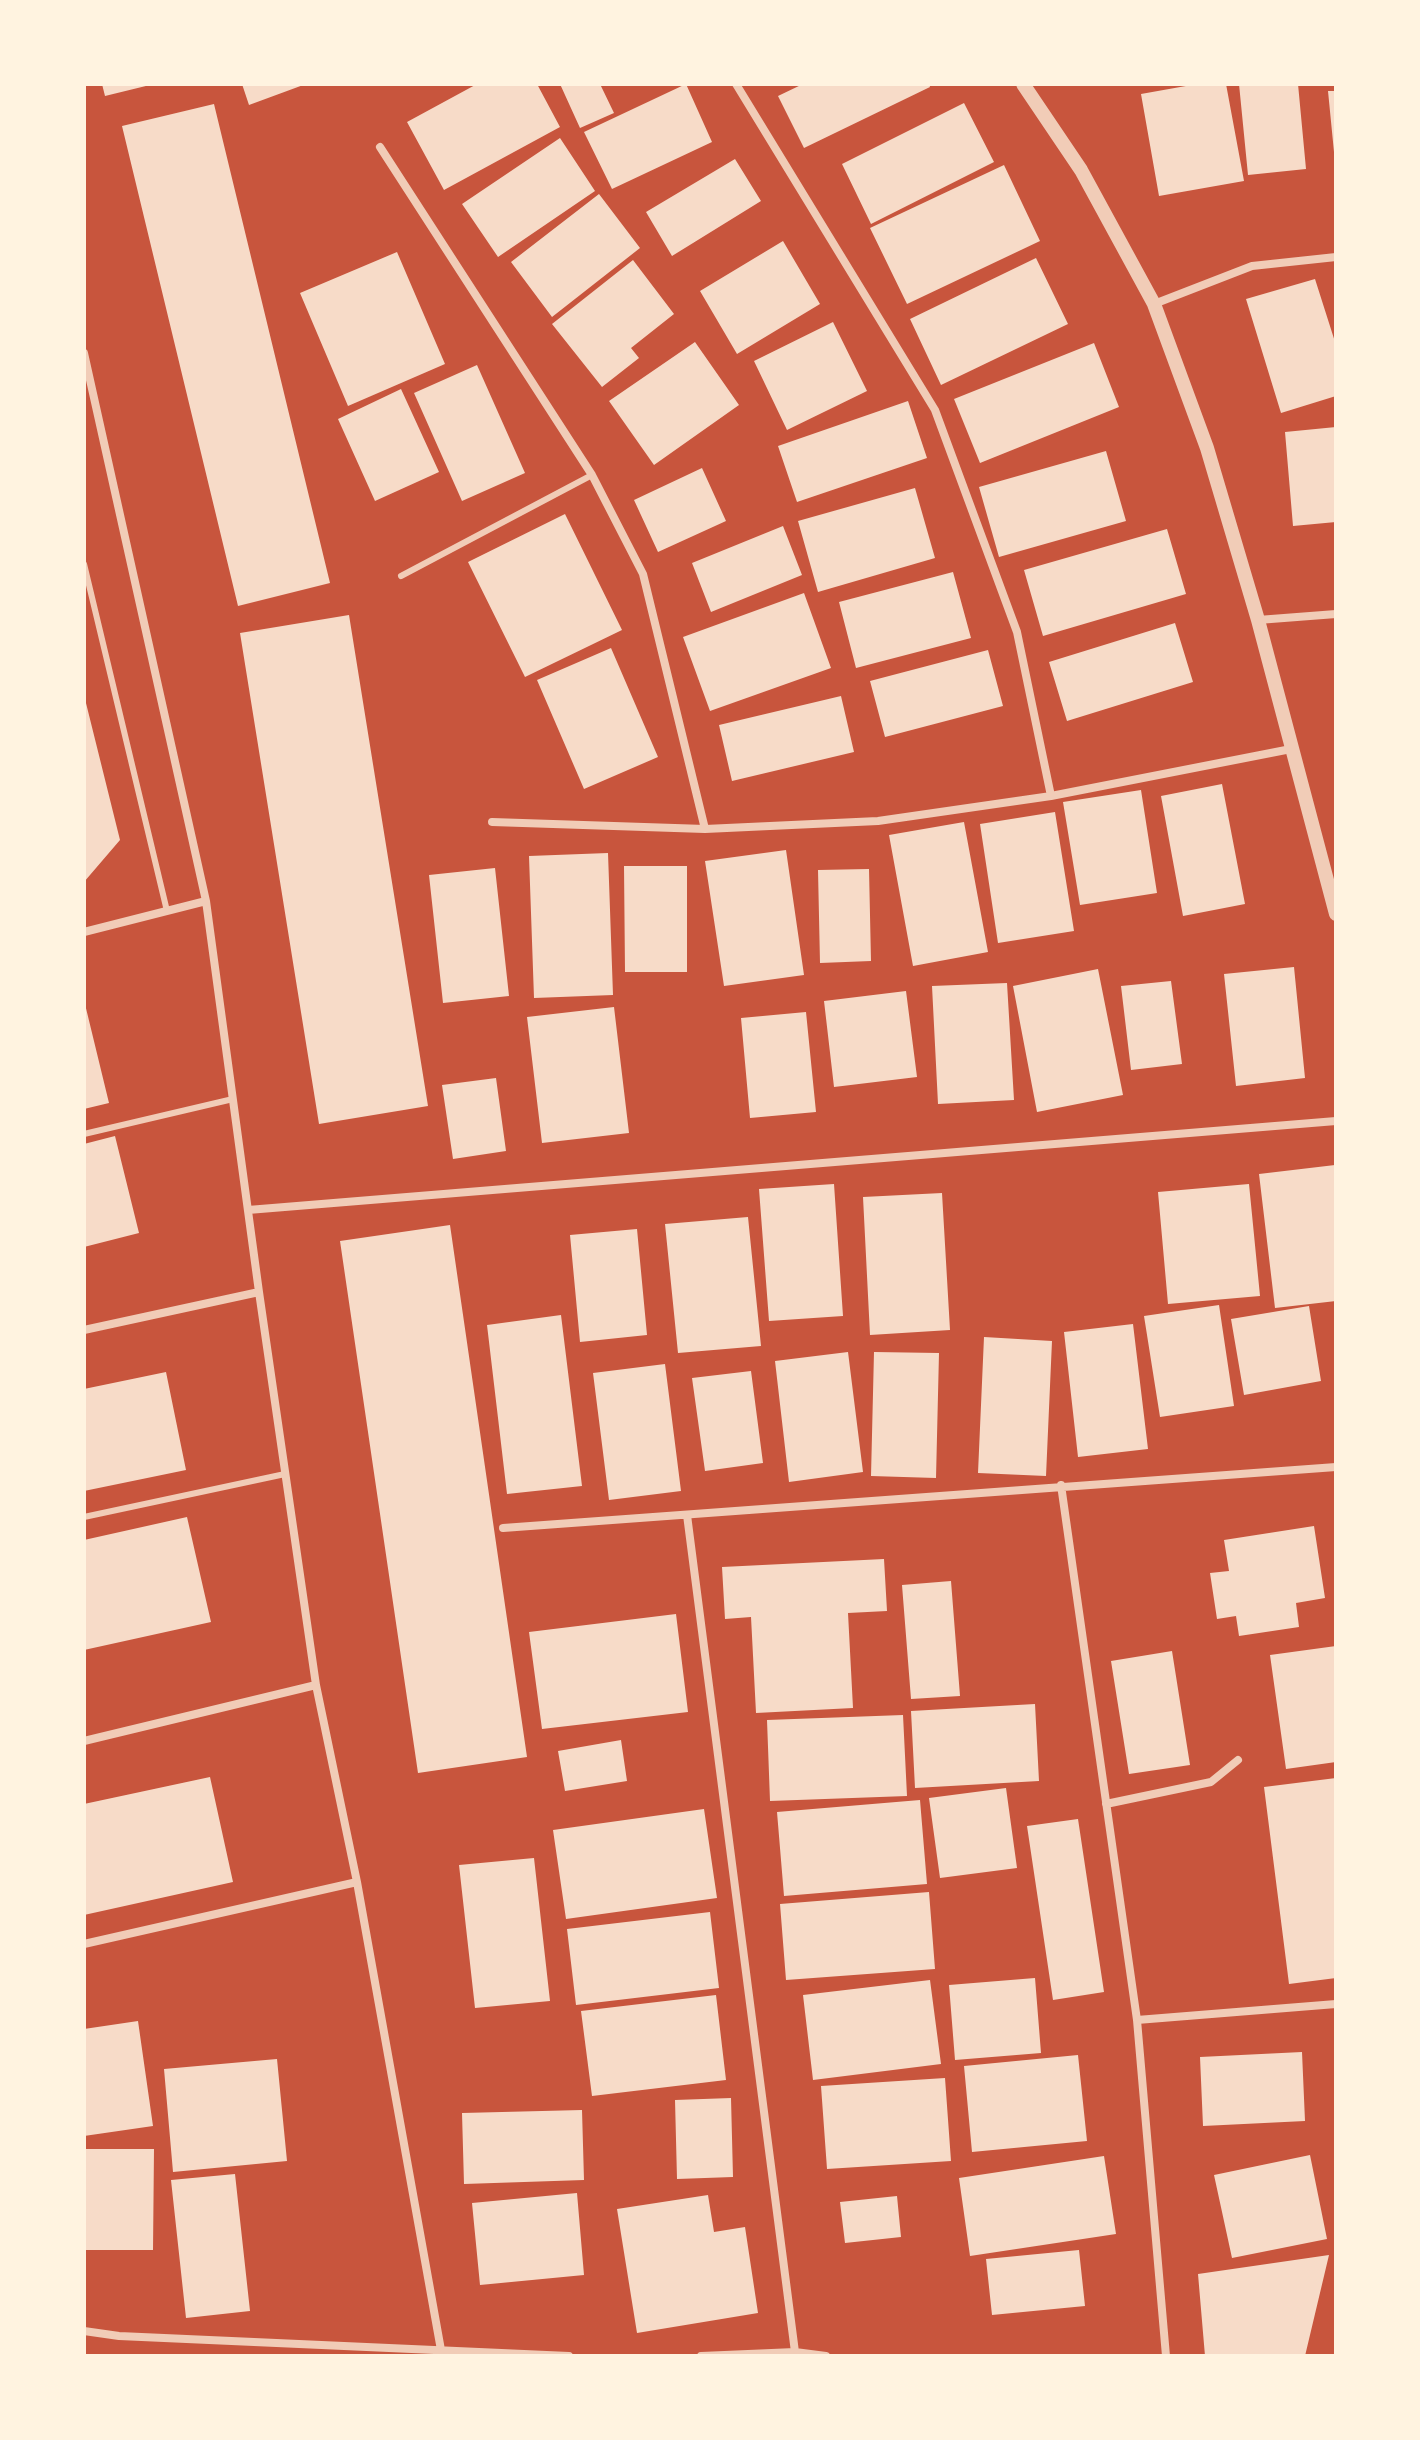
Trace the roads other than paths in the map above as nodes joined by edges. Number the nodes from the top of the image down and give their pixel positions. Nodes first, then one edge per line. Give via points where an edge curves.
1 (736, 84) edge
2 (1023, 84) edge
3 (380, 147) dead end
4 (1336, 257) edge
5 (1154, 304) junction
6 (84, 353) edge
7 (592, 475) junction
8 (84, 564) edge
9 (401, 576) dead end
10 (1336, 614) edge
11 (1258, 620) junction
12 (1291, 749) junction
13 (1051, 796) junction
14 (492, 822) dead end
15 (705, 829) junction
16 (206, 901) junction
17 (167, 911) junction
18 (1336, 914) edge
19 (84, 932) edge
20 (233, 1099) junction
21 (1336, 1121) edge
22 (84, 1134) edge
23 (248, 1210) junction
24 (259, 1292) junction
25 (84, 1330) edge
26 (1336, 1467) edge
27 (285, 1474) junction
28 (1061, 1485) junction
29 (687, 1515) junction
30 (84, 1517) edge
31 (503, 1528) dead end
32 (316, 1685) junction
33 (84, 1741) edge
34 (1238, 1760) dead end
35 (1106, 1804) junction
36 (357, 1882) junction
37 (84, 1944) edge
38 (1336, 2004) edge
39 (1137, 2020) junction
40 (84, 2331) edge
41 (441, 2350) junction
42 (795, 2352) junction
43 (569, 2356) edge
44 (701, 2356) edge
45 (826, 2356) edge
46 (1166, 2356) edge

1 - 13 street via 935,410 1017,632
2 - 5 street via 1081,170
3 - 7 street
4 - 5 street via 1252,266
5 - 11 street via 1207,448
6 - 16 street
7 - 9 lane
7 - 15 street via 643,574
8 - 17 lane
10 - 11 street
11 - 12 street
12 - 13 street
12 - 18 street
13 - 15 street via 878,821
14 - 15 street
16 - 17 street
16 - 20 street
17 - 19 street
20 - 22 lane
20 - 23 street
21 - 23 street
23 - 24 street
24 - 25 street
24 - 27 street
26 - 28 street
27 - 30 lane
27 - 32 street
28 - 29 street
28 - 35 street
29 - 31 street
29 - 42 street
32 - 33 street
32 - 36 street
34 - 35 street via 1211,1782
35 - 39 street
36 - 37 street
36 - 41 street
38 - 39 street
39 - 46 street
40 - 41 street
41 - 43 street
42 - 44 street
42 - 45 street

